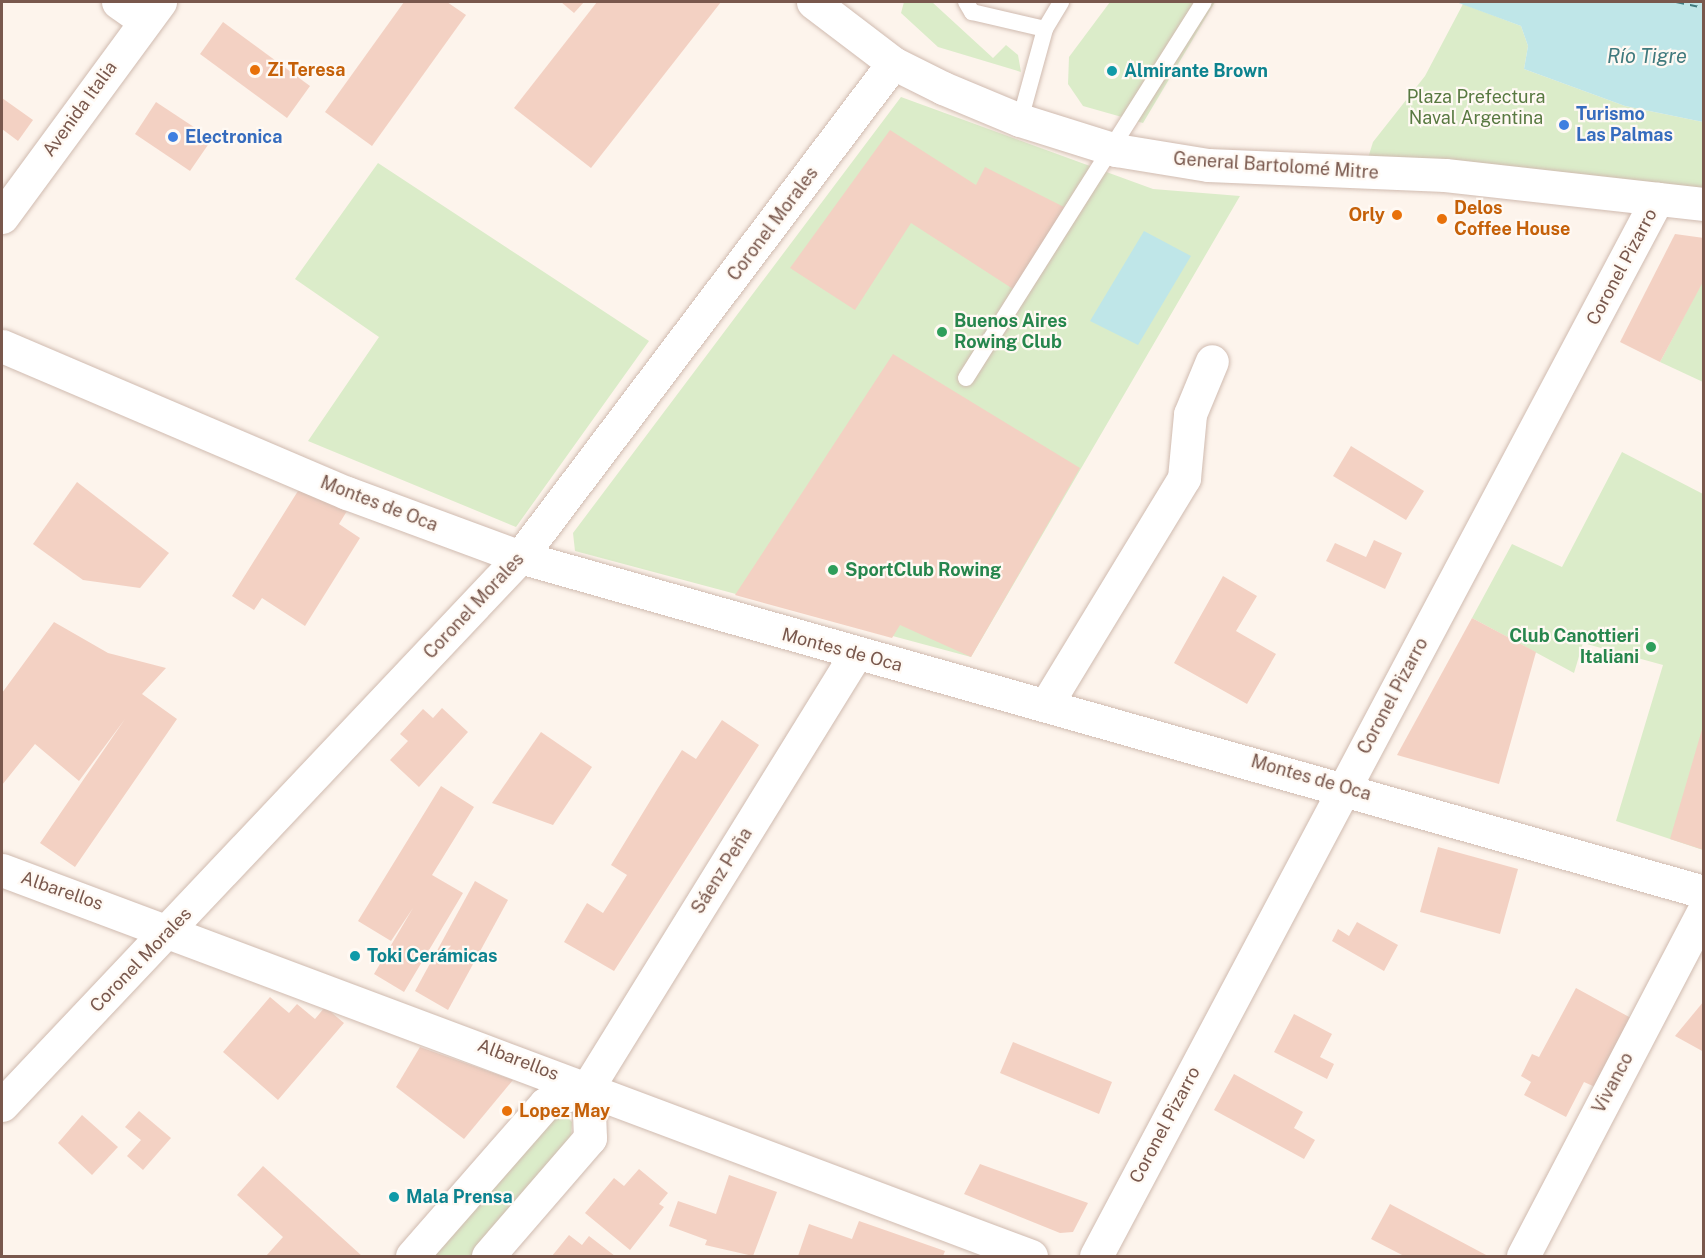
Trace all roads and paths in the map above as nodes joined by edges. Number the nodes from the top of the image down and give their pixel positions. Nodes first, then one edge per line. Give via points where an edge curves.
1 (118, 2) edge
2 (813, 2) edge
3 (966, 2) edge
4 (1060, 2) edge
5 (1204, 2) edge
6 (152, 11) edge
7 (1045, 29) junction
8 (893, 63) junction
9 (1020, 120) junction
10 (1116, 150) junction
11 (1657, 199) junction
12 (1704, 204) edge
13 (2, 217) edge
14 (2, 346) edge
15 (1212, 361) dead end
16 (966, 378) dead end
17 (520, 557) junction
18 (855, 655) junction
19 (1046, 705) junction
20 (1344, 788) junction
21 (2, 870) edge
22 (1704, 892) edge
23 (1704, 910) edge
24 (171, 929) junction
25 (588, 1087) junction
26 (2, 1105) edge
27 (412, 1257) edge
28 (488, 1257) edge
29 (1031, 1257) edge
30 (1096, 1257) edge
31 (1523, 1257) edge

1 - 6 street
2 - 8 street, General Bartolomé Mitre
3 - 7 lane via 972,12
4 - 7 lane
5 - 10 lane
6 - 13 street, Avenida Italia
7 - 9 lane
8 - 9 street, General Bartolomé Mitre
8 - 17 street, Coronel Morales
9 - 10 street, General Bartolomé Mitre
10 - 11 street, General Bartolomé Mitre via 1208,165 1445,175
10 - 16 lane
11 - 12 street, General Bartolomé Mitre
11 - 20 street, Coronel Pizarro
14 - 17 street, Montes de Oca via 347,493
15 - 19 street via 1190,414 1184,478
17 - 18 street, Montes de Oca
17 - 24 street, Coronel Morales
18 - 19 street, Montes de Oca
18 - 25 street, Sáenz Peña
19 - 20 street, Montes de Oca
20 - 22 street, Montes de Oca
20 - 30 street, Coronel Pizarro
21 - 24 street, Albarellos
23 - 31 street, Vivanco
24 - 25 street, Albarellos
24 - 26 street, Coronel Morales
25 - 27 street via 545,1104
25 - 28 street via 590,1138
25 - 29 street, Albarellos

